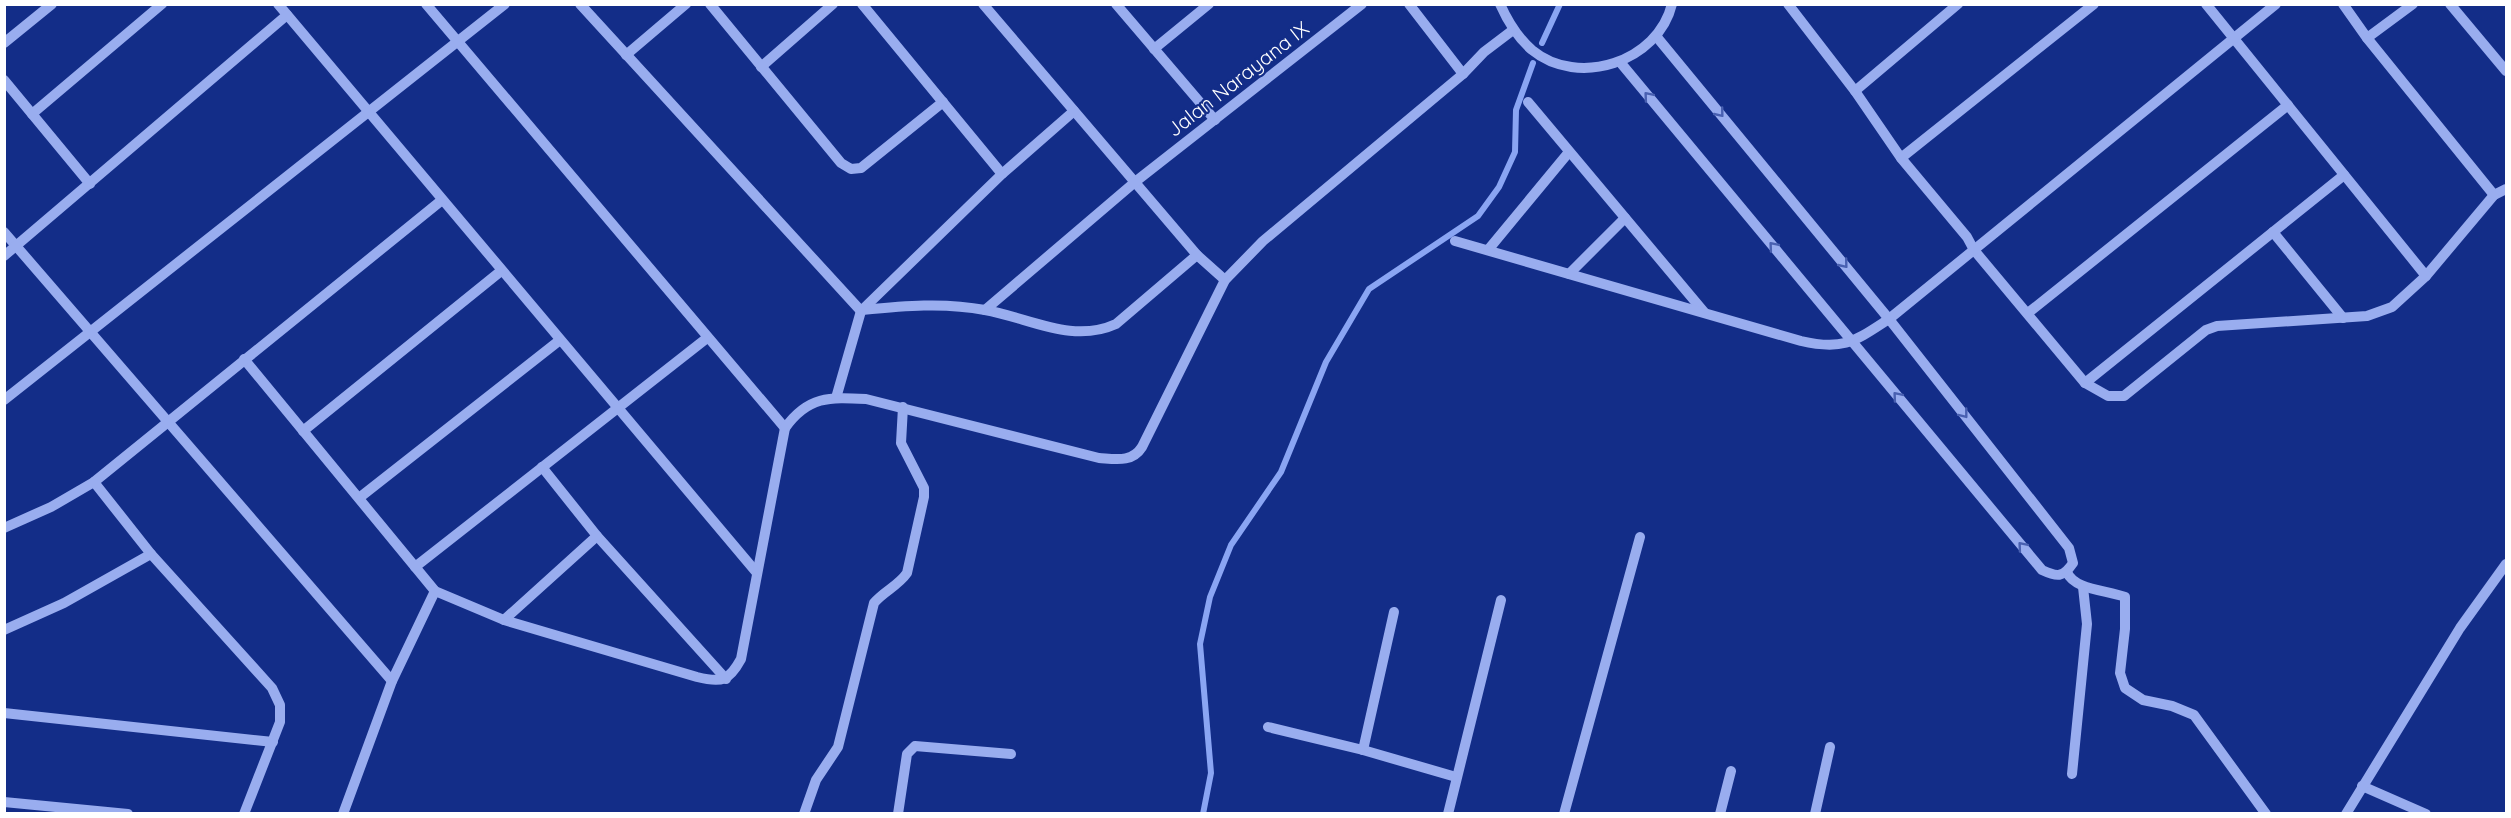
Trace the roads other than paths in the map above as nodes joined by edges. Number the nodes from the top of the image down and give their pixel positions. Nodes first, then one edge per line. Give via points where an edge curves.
1 (52, 4) edge
2 (162, 4) edge
3 (278, 4) edge
4 (426, 4) edge
5 (505, 4) edge
6 (580, 4) edge
7 (686, 4) edge
8 (710, 4) edge
9 (833, 4) edge
10 (862, 4) edge
11 (983, 4) edge
12 (1116, 4) edge
13 (1209, 4) edge
14 (1362, 4) edge
15 (1409, 4) edge
16 (1500, 4) edge
17 (1672, 4) edge
18 (1788, 4) edge
19 (1958, 4) edge
20 (2094, 4) edge
21 (2206, 4) edge
22 (2276, 4) edge
23 (2343, 4) edge
24 (2413, 4) edge
25 (2450, 4) edge
26 (287, 15) junction
27 (1513, 30) junction
28 (1656, 36) junction
29 (2367, 38) junction
30 (2232, 39) junction
31 (458, 41) junction
32 (4, 43) edge
33 (1154, 49) junction
34 (626, 55) junction
35 (1620, 62) junction
36 (761, 67) junction
37 (2506, 71) edge
38 (1463, 74) junction
39 (4, 80) edge
40 (1855, 91) junction
41 (943, 102) junction
42 (1528, 102) dead end
43 (2288, 105) junction
44 (1074, 111) junction
45 (368, 112) junction
46 (32, 114) junction
47 (1215, 120) junction
48 (1569, 152) junction
49 (1901, 158) junction
50 (1002, 174) junction
51 (2344, 175) junction
52 (1135, 182) junction
53 (90, 184) junction
54 (2506, 189) edge
55 (2494, 195) junction
56 (441, 200) junction
57 (1625, 218) junction
58 (4, 232) edge
59 (2272, 232) junction
60 (1455, 241) dead end
61 (17, 247) junction
62 (1488, 250) junction
63 (1974, 250) junction
64 (1197, 255) junction
65 (4, 256) edge
66 (501, 271) junction
67 (1569, 274) junction
68 (2426, 276) junction
69 (1225, 280) junction
70 (861, 310) junction
71 (986, 310) junction
72 (1704, 313) junction
73 (2028, 313) junction
74 (2343, 318) junction
75 (1889, 319) junction
76 (91, 333) junction
77 (707, 338) junction
78 (560, 340) junction
79 (1853, 342) junction
80 (244, 359) junction
81 (2085, 383) junction
82 (836, 398) junction
83 (4, 400) edge
84 (903, 407) junction
85 (617, 408) junction
86 (167, 422) junction
87 (785, 428) junction
88 (303, 431) junction
89 (542, 467) junction
90 (94, 482) junction
91 (359, 498) junction
92 (4, 528) edge
93 (597, 536) junction
94 (1640, 537) dead end
95 (151, 554) junction
96 (2506, 564) edge
97 (415, 567) junction
98 (2067, 572) junction
99 (757, 573) junction
100 (2083, 586) junction
101 (435, 591) junction
102 (1501, 600) dead end
103 (1394, 612) dead end
104 (504, 620) junction
105 (4, 630) edge
106 (726, 679) junction
107 (392, 681) junction
108 (4, 712) edge
109 (1268, 728) dead end
110 (273, 741) junction
111 (1830, 747) dead end
112 (1363, 750) junction
113 (1011, 754) dead end
114 (1731, 771) dead end
115 (2072, 774) dead end
116 (1456, 777) junction
117 (2362, 786) junction
118 (4, 802) edge
119 (128, 813) edge
120 (244, 813) edge
121 (343, 813) edge
122 (804, 813) edge
123 (898, 813) edge
124 (1448, 813) edge
125 (1564, 813) edge
126 (1720, 813) edge
127 (1815, 813) edge
128 (2265, 813) edge
129 (2346, 813) edge
130 (2426, 813) edge

1 - 32 street
2 - 46 street
3 - 26 street
4 - 31 street
5 - 31 street
6 - 34 street
7 - 34 street
8 - 36 street
9 - 36 street
10 - 41 street
11 - 44 street
12 - 33 street
13 - 33 street
14 - 47 street, Jalan Narayana IX
15 - 38 street
16 - 27 street
17 - 28 street
18 - 40 street
19 - 40 street
20 - 49 street
21 - 30 street
22 - 30 street
23 - 29 street
24 - 29 street
25 - 37 street
26 - 45 street
26 - 53 street
27 - 35 street via 1534,51 1561,64 1591,68
27 - 38 street
28 - 35 street
28 -> 75 street
29 - 55 street
30 - 43 street
30 - 63 street
31 - 45 street
31 - 77 street
33 - 47 street
34 - 70 street
79 -> 35 street
36 - 41 street via 841,163 851,169 861,168
38 - 69 street via 1263,241
39 - 46 street
40 - 49 street
41 - 50 street
42 - 48 street
43 - 51 street
43 - 73 street
44 - 50 street
44 - 52 street
45 - 56 street
45 - 76 street
46 - 53 street
47 - 52 street, Jalan Narayana IX
48 - 57 street
48 - 62 street
49 - 63 street
50 - 70 street
51 - 59 street
51 - 68 street
52 - 64 street
52 - 71 street, Jalan Narayana IX
53 - 61 street
54 - 55 street
55 - 68 street
56 - 66 street
56 - 80 street
57 - 67 street
57 - 72 street
58 - 61 street
59 - 74 street
59 - 81 street
60 - 62 street
61 - 65 street
61 - 76 street
62 - 67 street
63 - 73 street
63 - 75 street
64 - 69 street
64 - 71 street via 1116,324 1101,331 1065,331
66 - 78 street
66 - 88 street
67 - 72 street
68 - 74 street via 2392,307 2367,316
69 - 84 street via 1142,447 1132,457 1099,458
70 - 71 street via 921,304
70 - 82 street
72 - 79 street via 1819,345
73 - 81 street
74 - 81 street via 2217,326 2197,336 2124,396 2108,396
75 - 79 street
75 -> 98 street via 2069,548 2073,563
76 - 83 street
76 - 86 street
77 - 85 street
77 - 87 street
78 - 85 street
78 - 91 street
98 -> 79 street via 2060,576 2042,570
80 - 86 street
80 - 88 street
82 - 84 street via 866,399
82 - 87 street via 803,407
84 - 122 street via 901,443 924,488 907,573 874,603 838,747 816,780
85 - 89 street
85 - 99 street
86 - 90 street
86 - 107 street
87 - 99 street
88 - 91 street
89 - 93 street
89 - 97 street
90 - 92 street
90 - 95 street
91 - 97 street
93 - 104 street
93 - 106 street
94 - 125 street
95 - 105 street via 64,603
95 - 110 street via 272,688 281,714
96 - 117 street via 2460,628
97 - 101 street
98 - 100 street via 2072,582
99 - 106 street via 741,658
100 - 115 street via 2087,624
100 - 128 street via 2125,597 2120,673 2125,688 2143,700 2194,715
101 - 104 street
101 - 107 street
102 - 116 street
103 - 112 street
104 - 106 street via 698,677
107 - 121 street
108 - 110 street
109 - 112 street
110 - 120 street
111 - 127 street
112 - 116 street
113 - 123 street via 911,748
114 - 126 street
116 - 124 street
117 - 129 street
117 - 130 street
118 - 119 street

